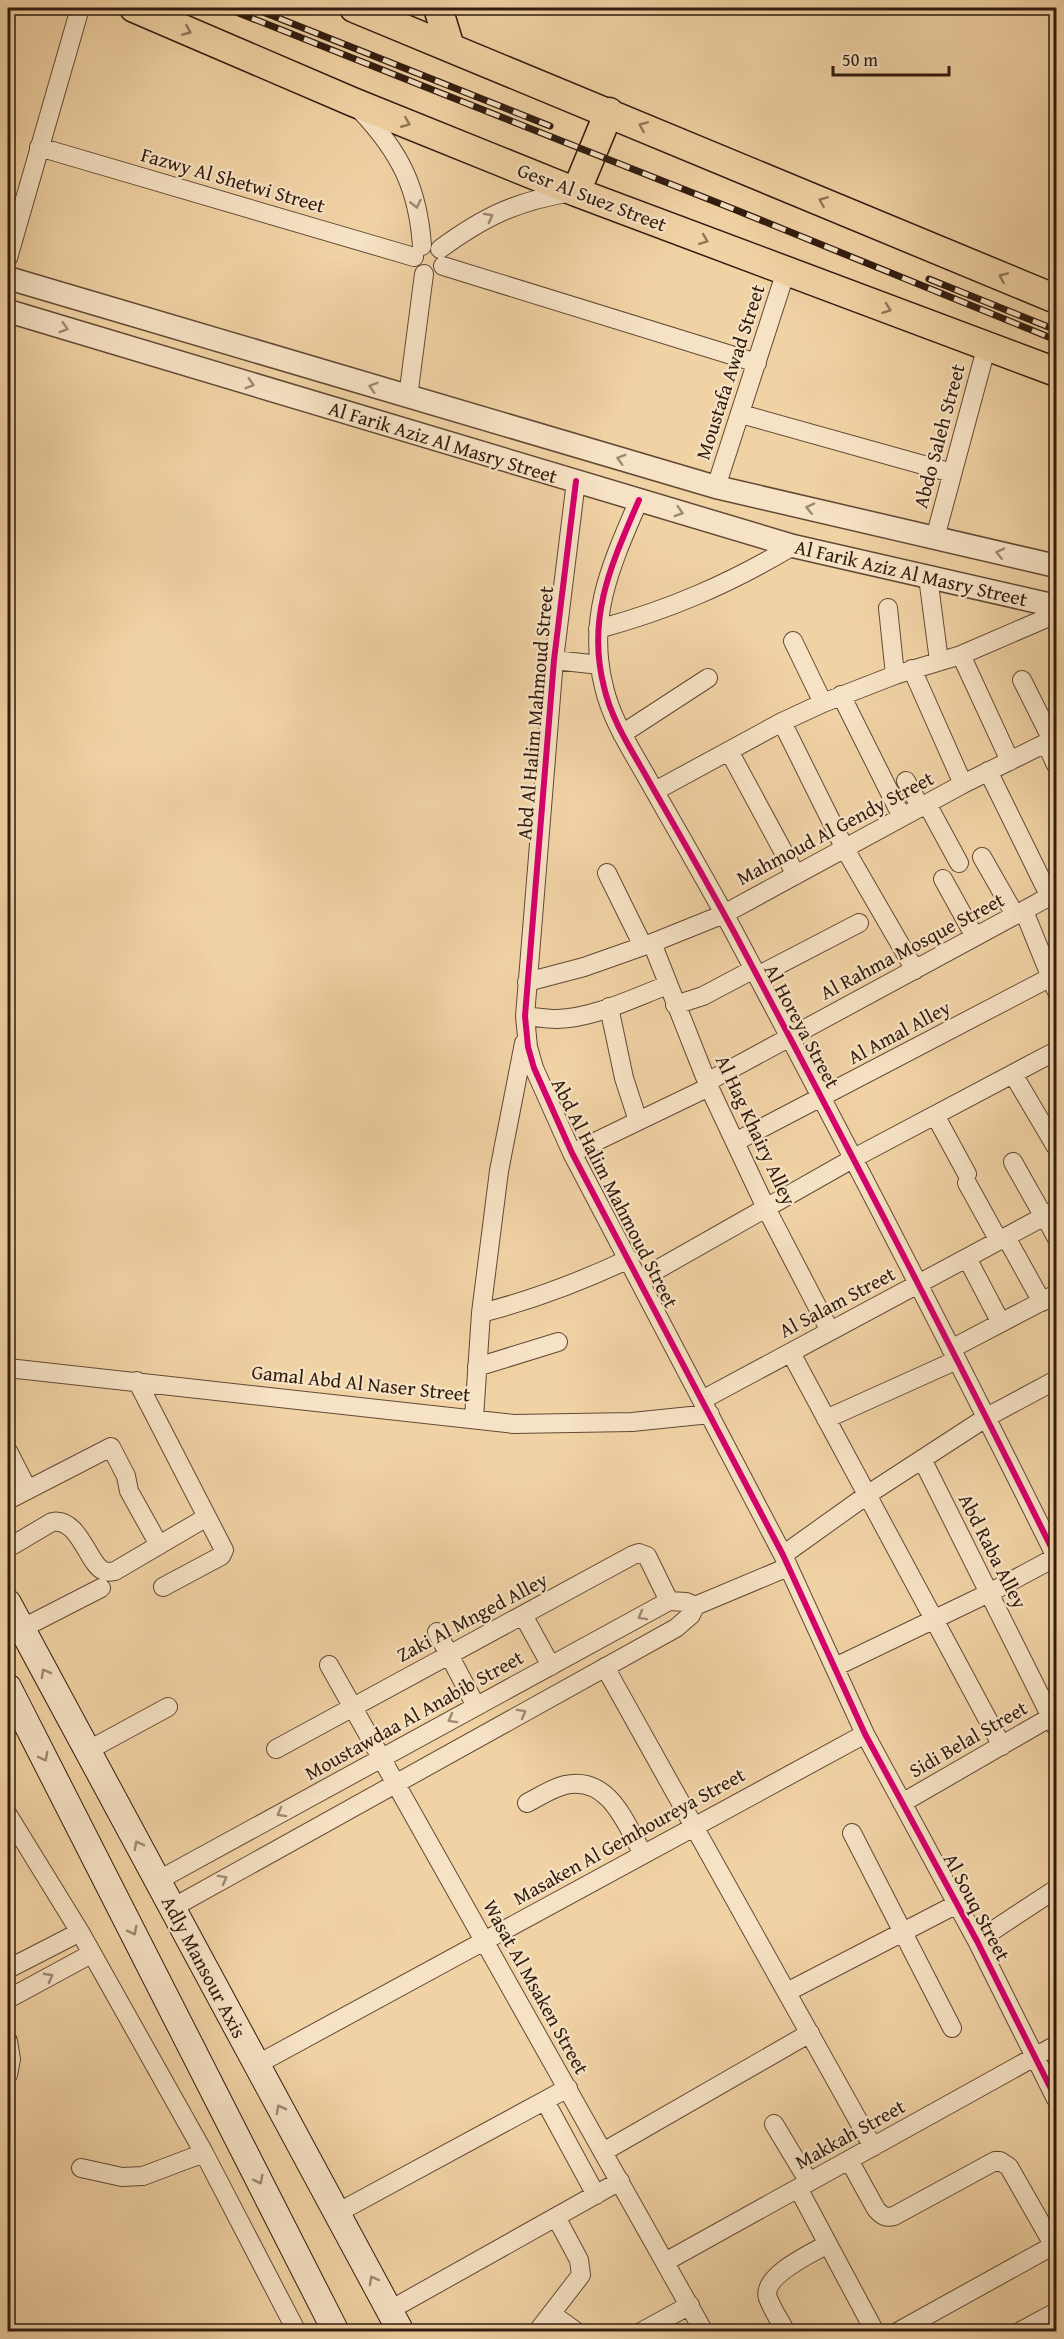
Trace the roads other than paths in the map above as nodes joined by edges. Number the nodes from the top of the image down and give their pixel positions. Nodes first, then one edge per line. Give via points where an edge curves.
1 (80, 8) edge
2 (134, 8) edge
3 (354, 8) edge
4 (438, 8) edge
5 (450, 47) junction
6 (353, 102) junction
7 (609, 112) junction
8 (39, 147) junction
9 (576, 192) junction
10 (418, 252) junction
11 (8, 258) edge
12 (442, 258) junction
13 (786, 271) junction
14 (424, 274) junction
15 (8, 278) edge
16 (1056, 299) edge
17 (8, 311) edge
18 (987, 345) junction
19 (757, 363) junction
20 (1056, 372) edge
21 (408, 397) junction
22 (442, 407) junction
23 (741, 414) junction
24 (436, 439) junction
25 (952, 472) junction
26 (576, 481) junction
27 (716, 487) junction
28 (639, 500) junction
29 (896, 528) junction
30 (935, 538) junction
31 (793, 546) junction
32 (1056, 566) edge
33 (887, 567) junction
34 (928, 577) junction
35 (1056, 606) edge
36 (888, 608) dead end
37 (1056, 614) edge
38 (598, 629) junction
39 (793, 641) dead end
40 (961, 655) junction
41 (554, 660) junction
42 (939, 661) junction
43 (600, 665) junction
44 (903, 672) junction
45 (708, 678) dead end
46 (1022, 680) dead end
47 (841, 695) junction
48 (823, 703) junction
49 (783, 722) junction
50 (622, 734) junction
51 (1051, 740) edge
52 (729, 751) junction
53 (1010, 761) junction
54 (1056, 765) edge
55 (988, 771) junction
56 (906, 781) dead end
57 (963, 784) junction
58 (655, 791) junction
59 (924, 806) junction
60 (902, 817) junction
61 (845, 849) junction
62 (982, 857) dead end
63 (958, 863) dead end
64 (607, 873) dead end
65 (796, 875) junction
66 (943, 879) dead end
67 (1053, 895) edge
68 (1020, 913) junction
69 (724, 914) junction
70 (859, 924) dead end
71 (975, 938) junction
72 (647, 945) junction
73 (915, 970) junction
74 (755, 973) junction
75 (528, 982) junction
76 (1054, 983) edge
77 (668, 985) junction
78 (675, 1005) junction
79 (609, 1007) junction
80 (525, 1024) junction
81 (790, 1038) junction
82 (1056, 1051) edge
83 (1013, 1074) junction
84 (708, 1084) junction
85 (822, 1098) junction
86 (935, 1115) junction
87 (638, 1120) junction
88 (735, 1142) junction
89 (1056, 1147) edge
90 (572, 1154) junction
91 (854, 1158) junction
92 (1012, 1162) dead end
93 (766, 1208) junction
94 (1048, 1214) edge
95 (1056, 1237) edge
96 (1003, 1239) junction
97 (967, 1258) junction
98 (629, 1259) junction
99 (639, 1280) junction
100 (918, 1285) junction
101 (1049, 1298) edge
102 (481, 1313) junction
103 (1001, 1323) junction
104 (830, 1331) junction
105 (558, 1342) dead end
106 (790, 1353) junction
107 (954, 1355) junction
108 (477, 1367) junction
109 (8, 1368) edge
110 (1056, 1380) edge
111 (137, 1382) junction
112 (706, 1407) junction
113 (987, 1417) junction
114 (474, 1418) junction
115 (826, 1419) junction
116 (8, 1451) edge
117 (922, 1459) junction
118 (28, 1490) junction
119 (867, 1495) junction
120 (8, 1500) edge
121 (207, 1517) junction
122 (159, 1545) junction
123 (8, 1548) edge
124 (1056, 1557) edge
125 (786, 1561) junction
126 (101, 1587) dead end
127 (163, 1587) dead end
128 (989, 1593) junction
129 (669, 1601) junction
130 (8, 1603) edge
131 (695, 1606) junction
132 (523, 1615) junction
133 (933, 1620) junction
134 (21, 1629) junction
135 (437, 1632) dead end
136 (448, 1655) junction
137 (329, 1665) dead end
138 (551, 1666) junction
139 (605, 1667) junction
140 (835, 1667) junction
141 (8, 1687) edge
142 (476, 1706) junction
143 (168, 1707) dead end
144 (353, 1707) junction
145 (1055, 1719) edge
146 (16, 1722) edge
147 (865, 1734) junction
148 (1002, 1746) junction
149 (276, 1749) dead end
150 (87, 1751) junction
151 (381, 1758) junction
152 (396, 1784) junction
153 (527, 1803) dead end
154 (902, 1803) junction
155 (8, 1815) edge
156 (694, 1827) junction
157 (852, 1833) dead end
158 (643, 1854) junction
159 (157, 1881) junction
160 (1056, 1889) edge
161 (957, 1904) junction
162 (172, 1908) junction
163 (80, 1932) junction
164 (903, 1932) junction
165 (484, 1941) junction
166 (977, 1941) junction
167 (91, 1954) junction
168 (8, 1969) edge
169 (787, 1992) junction
170 (8, 1999) edge
171 (952, 2028) dead end
172 (810, 2033) junction
173 (8, 2041) edge
174 (1056, 2045) edge
175 (1036, 2056) junction
176 (256, 2064) junction
177 (8, 2075) edge
178 (568, 2088) junction
179 (1056, 2099) edge
180 (545, 2101) junction
181 (774, 2124) dead end
182 (873, 2147) junction
183 (603, 2152) junction
184 (204, 2153) junction
185 (849, 2160) junction
186 (81, 2169) dead end
187 (620, 2181) junction
188 (803, 2185) junction
189 (596, 2194) junction
190 (337, 2213) junction
191 (556, 2217) junction
192 (828, 2244) junction
193 (1055, 2245) edge
194 (665, 2262) junction
195 (690, 2305) junction
196 (1056, 2312) edge
197 (552, 2313) junction
198 (390, 2324) edge
199 (930, 2324) edge
200 (297, 2331) edge
201 (336, 2331) edge
202 (537, 2331) edge
203 (577, 2331) edge
204 (641, 2331) edge
205 (704, 2331) edge
206 (786, 2331) edge
207 (876, 2331) edge
208 (897, 2331) edge
209 (1019, 2331) edge

1 - 8 street
2 -> 6 main road, Gesr Al Suez Street
3 - 5 main road
4 - 5 main road
5 - 7 main road
6 -> 9 main road, Gesr Al Suez Street
6 -> 10 street via 390,143 404,167 420,219
7 - 9 main road
16 -> 7 main road
8 - 10 street, Fazwy Al Shetwi Street
8 - 11 street
12 -> 9 street via 470,227 503,210 539,198
9 -> 13 main road, Gesr Al Suez Street
10 - 12 street via 428,244
10 - 14 street via 416,268
12 - 14 street via 437,273
12 - 19 street
13 -> 18 main road, Gesr Al Suez Street
13 - 19 street, Moustafa Awad Street
14 - 21 street
21 -> 15 street, Al Farik Aziz Al Masry Street
17 -> 24 street, Al Farik Aziz Al Masry Street
18 - 20 main road, Gesr Al Suez Street
18 - 25 street, Abdo Saleh Street
19 - 23 street, Moustafa Awad Street
21 - 22 street, Al Farik Aziz Al Masry Street
22 - 24 street
27 -> 22 street, Al Farik Aziz Al Masry Street
23 - 25 street
23 - 27 street, Moustafa Awad Street
24 - 26 street, Al Farik Aziz Al Masry Street
25 - 30 street, Abdo Saleh Street
26 - 28 street, Al Farik Aziz Al Masry Street
26 - 41 street, Abd Al Halim Mahmoud Street
29 -> 27 street, Al Farik Aziz Al Masry Street
28 -> 31 street, Al Farik Aziz Al Masry Street
28 - 38 street, Al Horeya Street via 610,567
29 - 30 street, Al Farik Aziz Al Masry Street
29 - 33 street
32 -> 30 street, Al Farik Aziz Al Masry Street
31 - 33 street, Al Farik Aziz Al Masry Street
31 - 38 street via 679,604
33 - 34 street, Al Farik Aziz Al Masry Street
34 - 35 street, Al Farik Aziz Al Masry Street
34 - 42 street
36 - 44 street
37 - 40 street
38 - 43 street, Al Horeya Street
39 - 48 street
40 - 42 street
40 - 53 street
41 - 43 street
41 - 75 street, Abd Al Halim Mahmoud Street
42 - 44 street
43 - 50 street, Al Horeya Street via 604,689
44 - 47 street
44 - 57 street
45 - 50 street
46 - 51 street
47 - 48 street
47 - 60 street
48 - 49 street
49 - 52 street
49 - 61 street
50 - 58 street, Al Horeya Street
51 - 53 street, Mahmoud Al Gendy Street
51 - 54 street
52 - 58 street
52 - 65 street
53 - 55 street, Mahmoud Al Gendy Street
55 - 57 street, Mahmoud Al Gendy Street
55 - 67 street
56 - 59 street
57 - 59 street, Mahmoud Al Gendy Street
58 - 69 street, Al Horeya Street
59 - 60 street, Mahmoud Al Gendy Street
59 - 63 street
60 - 61 street, Mahmoud Al Gendy Street
61 - 65 street, Mahmoud Al Gendy Street
61 - 73 street
62 - 68 street
64 - 72 street, Al Hag Khairy Alley
65 - 69 street, Mahmoud Al Gendy Street
66 - 71 street
67 - 68 street, Al Rahma Mosque Street
68 - 71 street, Al Rahma Mosque Street
68 - 76 street
69 - 72 street, Mahmoud Al Gendy Street
69 - 74 street, Al Horeya Street
70 - 74 street
71 - 73 street, Al Rahma Mosque Street
72 - 75 street, Mahmoud Al Gendy Street
72 - 77 street, Al Hag Khairy Alley
73 - 81 street, Al Rahma Mosque Street
74 - 78 street
74 - 81 street, Al Horeya Street
75 - 80 street, Abd Al Halim Mahmoud Street
76 - 85 street, Al Amal Alley
77 - 78 street, Al Hag Khairy Alley
77 - 79 street
78 - 84 street, Al Hag Khairy Alley
79 - 80 street via 580,1016
79 - 87 street via 624,1078
80 - 90 street, Abd Al Halim Mahmoud Street via 534,1068
80 - 102 street via 499,1172
81 - 84 street, Al Rahma Mosque Street
81 - 85 street, Al Horeya Street
82 - 83 street
83 - 86 street
83 - 89 street
84 - 87 street, Al Rahma Mosque Street
84 - 88 street, Al Hag Khairy Alley
85 - 88 street, Al Amal Alley
85 - 91 street, Al Horeya Street
86 - 91 street
86 - 96 street
87 - 90 street, Al Rahma Mosque Street
88 - 93 street, Al Hag Khairy Alley
90 - 98 street, Abd Al Halim Mahmoud Street
91 - 93 street
91 - 100 street, Al Horeya Street
92 - 94 street
93 - 99 street
93 - 104 street, Al Hag Khairy Alley
94 - 95 street
94 - 96 street, Al Salam Street
96 - 97 street, Al Salam Street
96 - 101 street
97 - 100 street, Al Salam Street
97 - 103 street
98 - 99 street, Abd Al Halim Mahmoud Street
98 - 102 street via 582,1282
99 - 112 street, Abd Al Halim Mahmoud Street
100 - 104 street, Al Salam Street
100 - 107 street, Al Horeya Street
101 - 103 street
102 - 108 street
103 - 107 street
104 - 106 street, Al Salam Street
105 - 108 street
106 - 112 street, Al Salam Street
106 - 115 street
107 - 113 street, Al Horeya Street
107 - 115 street
108 - 114 street
109 - 111 street, Gamal Abd Al Naser Street
110 - 113 street
111 - 114 street, Gamal Abd Al Naser Street
111 - 121 street
112 - 114 street, Gamal Abd Al Naser Street via 632,1422 514,1424
112 - 125 street, Abd Al Halim Mahmoud Street
113 - 117 street
113 - 124 street, Al Horeya Street
115 - 119 street
116 - 118 street
117 - 119 street
117 - 128 street, Abd Raba Alley
118 - 120 street
118 - 122 street via 111,1448
119 - 125 street
119 - 133 street
121 - 122 street
121 - 127 street via 223,1555
122 - 123 street via 107,1572 99,1569 68,1524 60,1521
124 - 128 street
125 - 131 street
125 - 140 street, Abd Al Halim Mahmoud Street
126 - 134 street
128 - 133 street
128 - 145 street, Abd Raba Alley
129 - 131 street
129 - 132 street, Zaki Al Mnged Alley via 647,1556 639,1553
129 -> 138 street, Moustawdaa Al Anabib Street
130 - 134 main road, Adly Mansour Axis
131 - 139 street via 685,1622
132 - 136 street, Zaki Al Mnged Alley
132 - 138 street
133 - 140 street
133 - 148 street
150 -> 134 main road, Adly Mansour Axis
135 - 136 street
136 - 142 street
136 - 144 street, Zaki Al Mnged Alley
137 - 144 street, Wasat Al Msaken Street
138 - 142 street, Moustawdaa Al Anabib Street
152 -> 139 street
139 - 156 street
140 - 147 street, Abd Al Halim Mahmoud Street
141 - 146 main road
142 -> 151 street, Moustawdaa Al Anabib Street
143 - 150 street
144 - 149 street, Zaki Al Mnged Alley
144 - 151 street, Wasat Al Msaken Street
145 - 148 street, Sidi Belal Street
146 -> 201 main road
147 - 154 street, Al Souq Street
147 - 156 street, Masaken Al Gemhoureya Street
148 - 154 street, Sidi Belal Street
159 -> 150 main road, Adly Mansour Axis
151 - 152 street, Wasat Al Msaken Street
151 -> 159 street, Moustawdaa Al Anabib Street
162 -> 152 street
152 - 165 street, Wasat Al Msaken Street
153 - 158 street via 566,1785 591,1786 611,1800
154 - 161 street, Al Souq Street
155 - 163 street
156 - 158 street, Masaken Al Gemhoureya Street
156 - 169 street
157 - 164 street
158 - 165 street, Masaken Al Gemhoureya Street
159 - 162 main road, Adly Mansour Axis
160 - 166 street
161 - 164 street
161 - 166 street, Al Souq Street
162 - 176 main road, Adly Mansour Axis
163 - 167 street
163 - 168 street
164 - 169 street
164 - 171 street
165 - 176 street, Masaken Al Gemhoureya Street
165 - 178 street, Wasat Al Msaken Street
166 - 175 street, Al Souq Street
170 -> 167 street
167 - 184 street
169 - 172 street
172 - 182 street
172 - 183 street
173 - 177 street
174 - 175 street, Makkah Street
175 - 179 street, Al Souq Street
175 - 182 street, Makkah Street
190 -> 176 main road, Adly Mansour Axis
178 - 180 street
178 - 183 street, Wasat Al Msaken Street
180 - 189 street
180 - 190 street
181 - 188 street
182 - 185 street, Makkah Street
183 - 187 street, Wasat Al Msaken Street
184 - 186 street via 143,2176 122,2177
184 - 200 street
185 - 188 street, Makkah Street
185 - 193 street via 876,2209 888,2217 1000,2161 1009,2167
187 - 189 street
187 - 194 street, Wasat Al Msaken Street
188 - 192 street
188 - 194 street, Makkah Street
189 - 191 street
198 -> 190 main road, Adly Mansour Axis
191 - 197 street via 581,2275
191 - 198 street
192 - 206 street via 772,2278 767,2296
192 - 207 street
193 - 199 street
194 - 195 street, Wasat Al Msaken Street
195 - 204 street
195 - 205 street, Wasat Al Msaken Street
196 - 209 street
197 - 202 street
197 - 203 street
199 - 208 street

